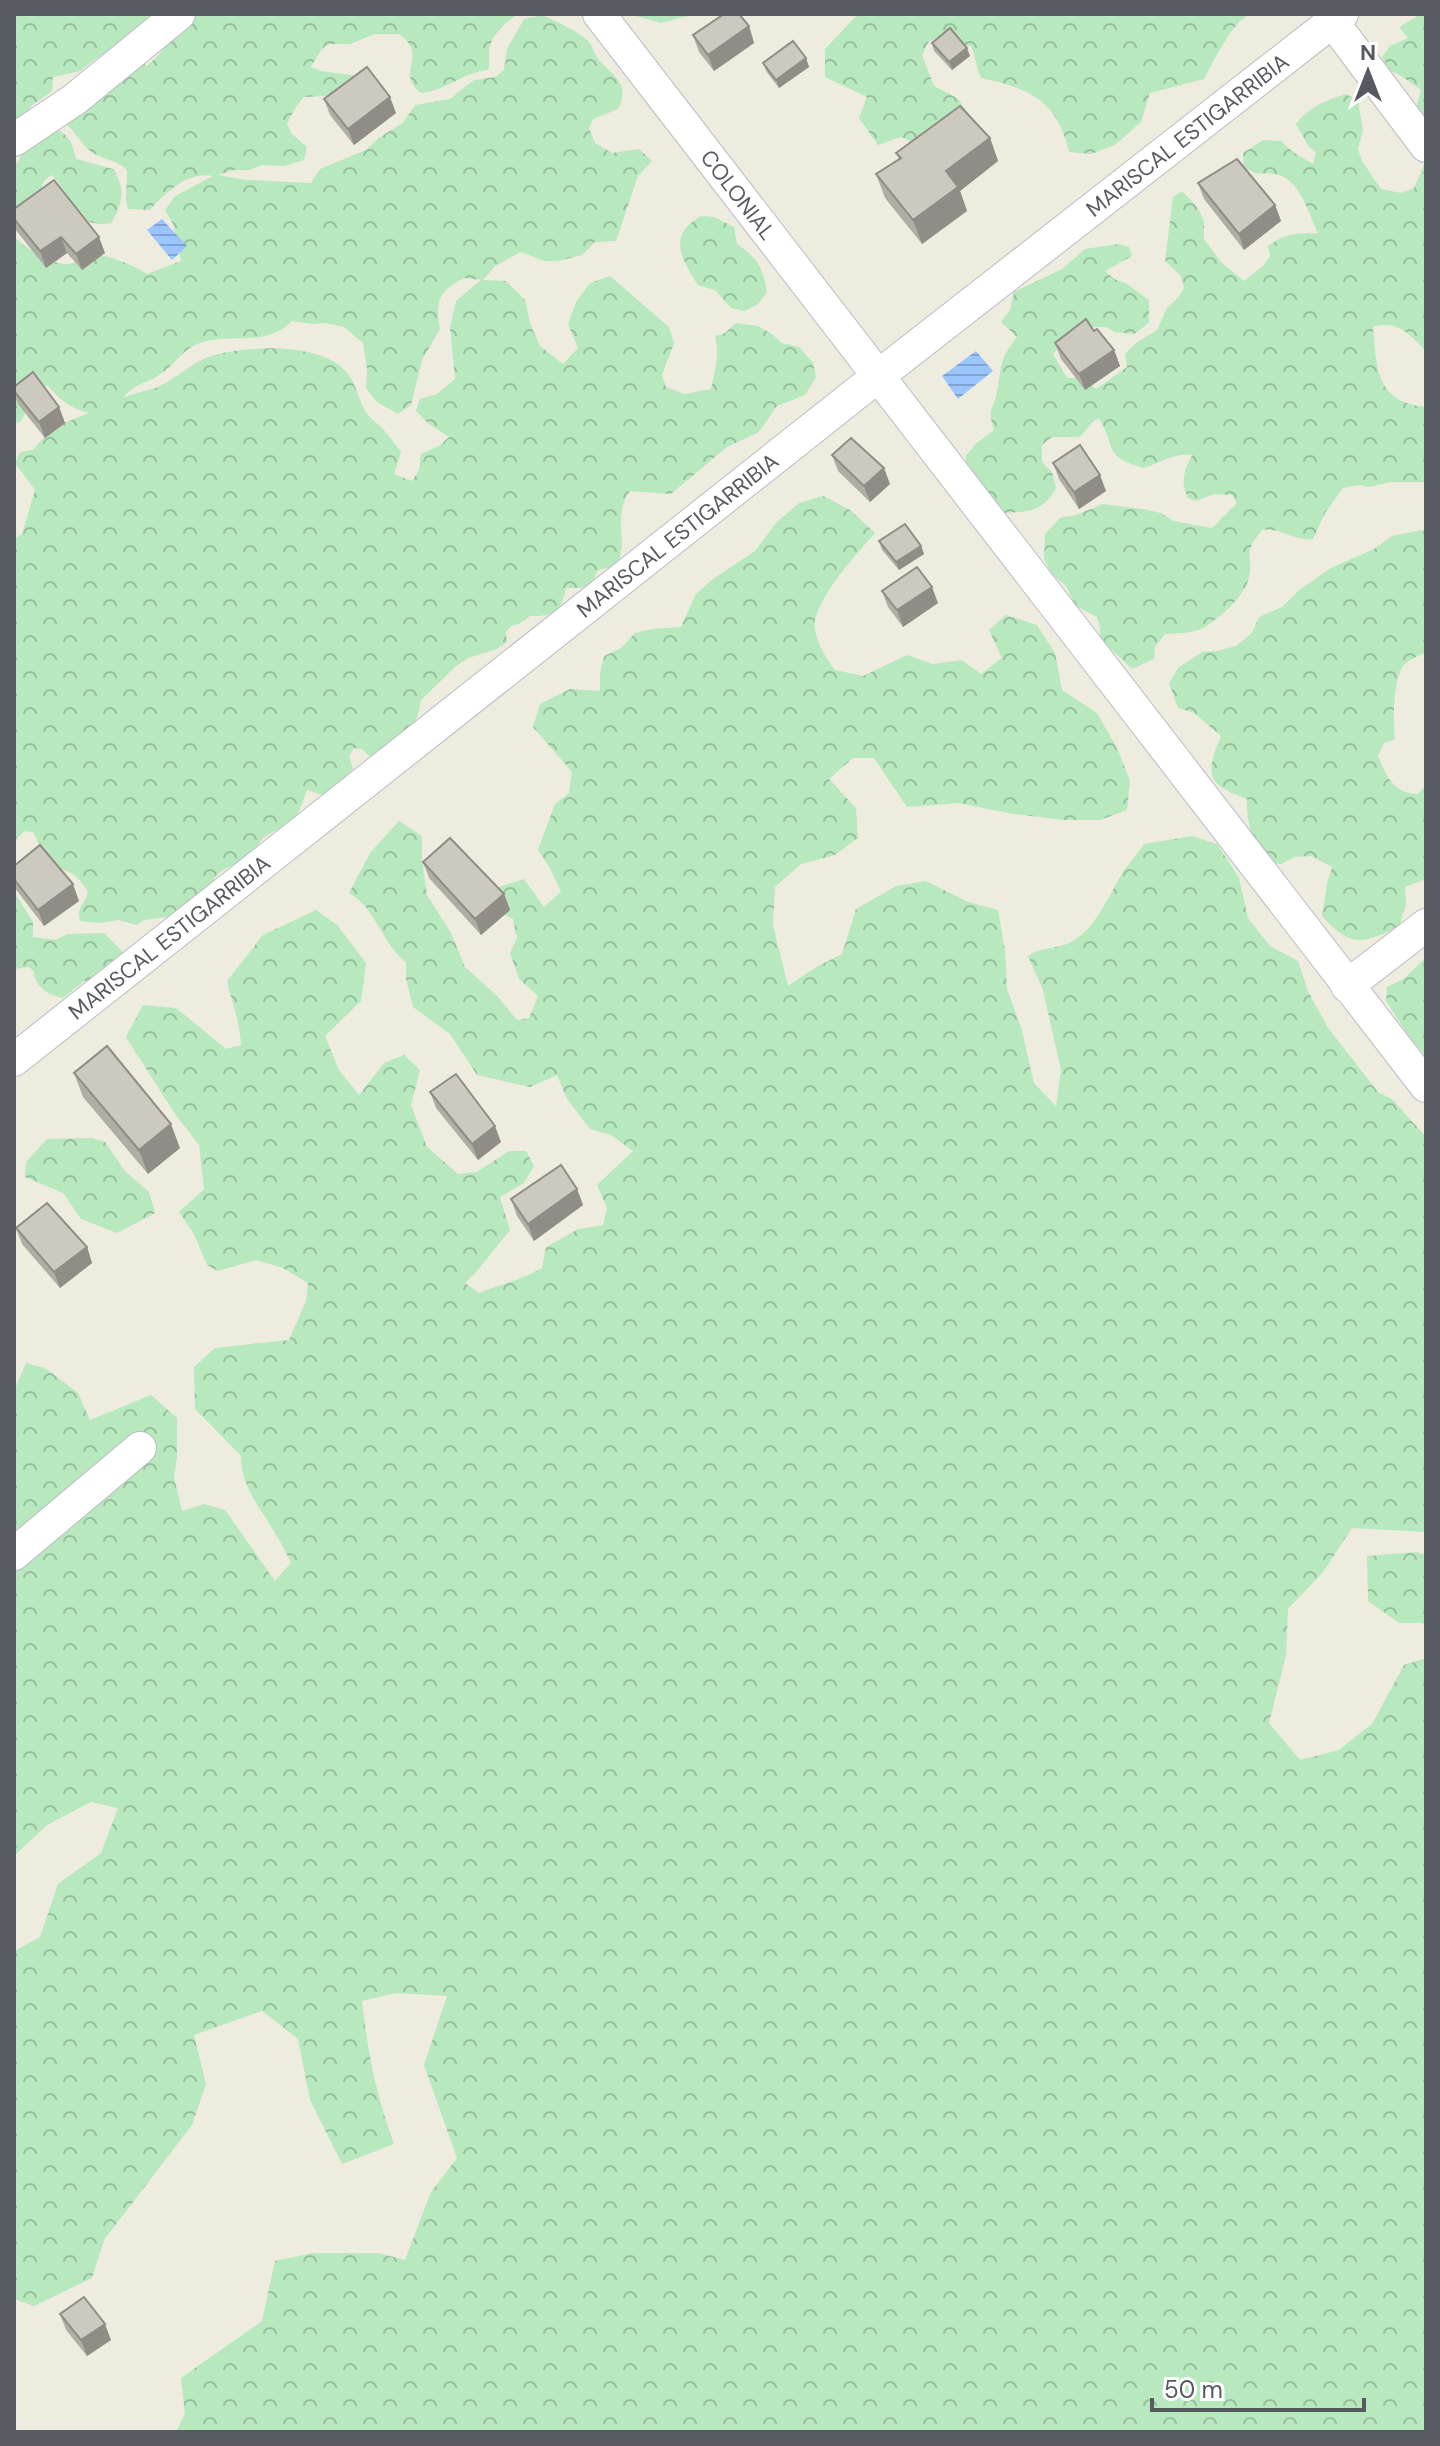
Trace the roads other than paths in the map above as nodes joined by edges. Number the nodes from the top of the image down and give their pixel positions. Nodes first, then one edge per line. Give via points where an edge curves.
1 (179, 14) edge
2 (599, 14) edge
3 (1337, 18) edge
4 (14, 140) edge
5 (1426, 146) edge
6 (877, 377) junction
7 (1426, 925) edge
8 (1347, 986) junction
9 (14, 1060) edge
10 (1426, 1086) edge
11 (140, 1448) dead end
12 (14, 1554) edge

1 - 4 street via 75,99
2 - 6 street, COLONIAL
3 - 5 street
3 - 6 street, MARISCAL ESTIGARRIBIA
6 - 8 street, COLONIAL
6 - 9 street, MARISCAL ESTIGARRIBIA
7 - 8 street
8 - 10 street, COLONIAL
11 - 12 street

